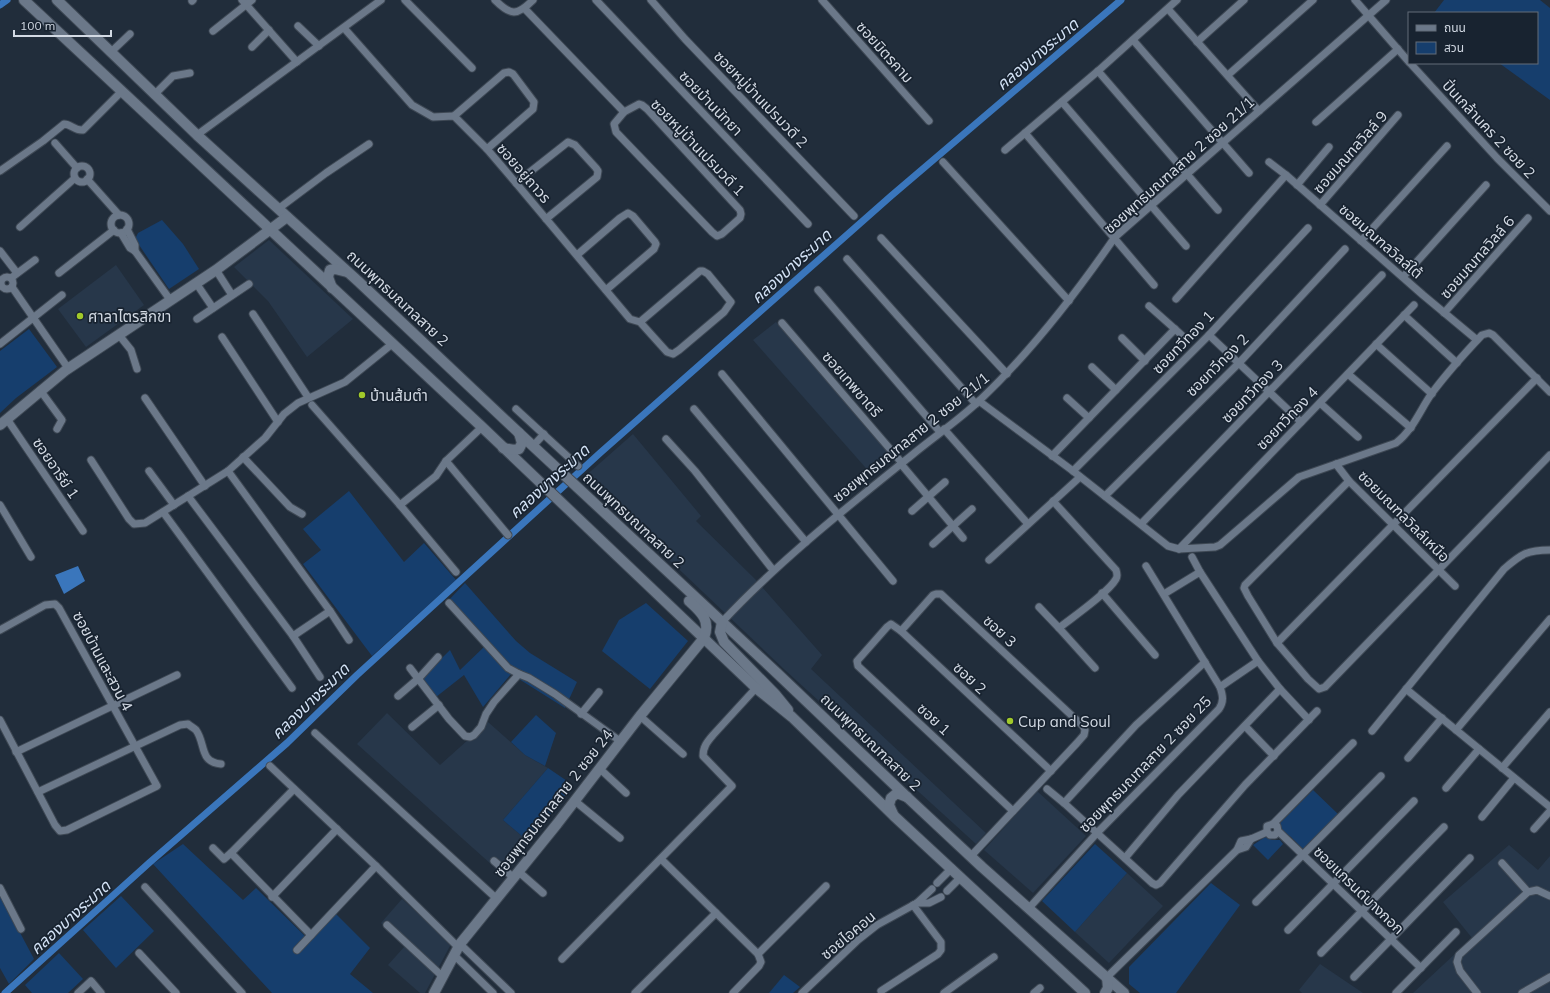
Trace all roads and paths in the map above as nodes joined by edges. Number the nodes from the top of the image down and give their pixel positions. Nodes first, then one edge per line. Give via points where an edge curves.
1 (57, 0) edge
2 (381, 0) edge
3 (405, 0) edge
4 (495, 0) edge
5 (533, 0) edge
6 (596, 0) edge
7 (650, 0) edge
8 (822, 0) edge
9 (1177, 0) edge
10 (1244, 0) edge
11 (1313, 0) edge
12 (1355, 0) edge
13 (1386, 0) edge
14 (25, 1) edge
15 (246, 2) edge
16 (525, 9) junction
17 (1168, 9) junction
18 (1368, 16) junction
19 (298, 26) dead end
20 (344, 28) junction
21 (269, 30) junction
22 (213, 31) dead end
23 (130, 34) dead end
24 (1133, 40) junction
25 (1197, 42) junction
26 (319, 46) junction
27 (252, 47) dead end
28 (1398, 49) junction
29 (111, 52) junction
30 (1408, 60) edge
31 (297, 62) junction
32 (1412, 64) edge
33 (472, 68) dead end
34 (1098, 71) junction
35 (190, 73) dead end
36 (1228, 75) junction
37 (122, 91) junction
38 (154, 95) junction
39 (1062, 102) junction
40 (1259, 111) junction
41 (624, 112) junction
42 (1398, 115) dead end
43 (454, 116) junction
44 (929, 120) dead end
45 (1316, 122) dead end
46 (1025, 133) junction
47 (197, 135) junction
48 (55, 143) dead end
49 (1223, 143) junction
50 (369, 144) dead end
51 (1447, 146) dead end
52 (1329, 147) dead end
53 (487, 149) junction
54 (1005, 150) dead end
55 (224, 160) junction
56 (944, 162) dead end
57 (1269, 162) dead end
58 (77, 168) junction
59 (0, 171) edge
60 (1188, 173) junction
61 (1249, 173) dead end
62 (1286, 175) junction
63 (214, 176) junction
64 (75, 178) junction
65 (87, 179) junction
66 (516, 183) junction
67 (1297, 185) junction
68 (1486, 185) dead end
69 (1152, 205) junction
70 (1320, 205) junction
71 (278, 209) junction
72 (1218, 210) dead end
73 (1550, 211) edge
74 (119, 215) junction
75 (854, 216) dead end
76 (287, 217) junction
77 (1528, 218) dead end
78 (546, 219) junction
79 (808, 224) dead end
80 (20, 227) dead end
81 (1308, 228) dead end
82 (114, 230) junction
83 (269, 230) junction
84 (124, 231) junction
85 (1115, 237) junction
86 (881, 238) dead end
87 (1361, 241) junction
88 (1186, 246) dead end
89 (1345, 249) dead end
90 (0, 251) edge
91 (577, 255) junction
92 (847, 258) dead end
93 (35, 260) dead end
94 (216, 270) junction
95 (348, 272) junction
96 (59, 273) dead end
97 (1382, 275) dead end
98 (14, 276) junction
99 (1402, 277) junction
100 (196, 284) junction
101 (248, 284) dead end
102 (1154, 285) dead end
103 (1, 286) edge
104 (12, 287) junction
105 (333, 289) junction
106 (606, 290) junction
107 (818, 290) dead end
108 (62, 295) dead end
109 (232, 295) junction
110 (1176, 299) dead end
111 (171, 300) junction
112 (1069, 301) junction
113 (1414, 304) dead end
114 (1150, 306) dead end
115 (212, 308) junction
116 (1444, 313) junction
117 (253, 314) dead end
118 (1404, 315) junction
119 (33, 318) junction
120 (197, 319) dead end
121 (640, 322) junction
122 (782, 323) dead end
123 (1176, 329) junction
124 (119, 334) junction
125 (1209, 335) junction
126 (222, 337) dead end
127 (1122, 338) dead end
128 (1185, 338) dead end
129 (1477, 340) junction
130 (0, 344) edge
131 (392, 344) junction
132 (1376, 344) junction
133 (1145, 361) junction
134 (1457, 362) junction
135 (1239, 363) junction
136 (1092, 367) dead end
137 (68, 368) junction
138 (137, 369) dead end
139 (722, 374) dead end
140 (1007, 374) junction
141 (1348, 374) junction
142 (1537, 378) junction
143 (40, 390) junction
144 (1116, 390) junction
145 (1269, 392) junction
146 (1550, 392) edge
147 (1432, 394) junction
148 (145, 398) dead end
149 (308, 398) junction
150 (1067, 398) dead end
151 (978, 402) junction
152 (1320, 403) junction
153 (312, 405) dead end
154 (516, 409) dead end
155 (694, 409) dead end
156 (1088, 418) junction
157 (4, 422) edge
158 (278, 422) junction
159 (1302, 422) junction
160 (482, 427) junction
161 (1411, 428) junction
162 (57, 429) dead end
163 (942, 431) junction
164 (519, 433) junction
165 (544, 434) junction
166 (1358, 437) dead end
167 (666, 439) dead end
168 (533, 446) junction
169 (503, 448) junction
170 (1550, 455) edge
171 (1052, 456) junction
172 (242, 457) junction
173 (91, 460) dead end
174 (446, 461) junction
175 (902, 463) junction
176 (1336, 464) junction
177 (578, 466) dead end
178 (149, 471) dead end
179 (228, 471) junction
180 (1073, 471) junction
181 (1080, 477) junction
182 (1349, 480) junction
183 (945, 482) dead end
184 (204, 486) junction
185 (188, 496) junction
186 (929, 496) junction
187 (1105, 496) junction
188 (1053, 501) junction
189 (0, 505) edge
190 (400, 505) junction
191 (174, 506) junction
192 (972, 509) dead end
193 (912, 511) dead end
194 (163, 512) junction
195 (302, 514) dead end
196 (838, 514) junction
197 (1028, 524) junction
198 (1141, 524) junction
199 (1393, 524) junction
200 (953, 526) junction
201 (84, 532) dead end
202 (508, 535) dead end
203 (963, 538) dead end
204 (806, 542) junction
205 (933, 544) dead end
206 (640, 546) junction
207 (1179, 549) junction
208 (1550, 550) edge
209 (31, 557) dead end
210 (1192, 557) dead end
211 (989, 560) dead end
212 (1146, 566) dead end
213 (773, 570) junction
214 (1439, 570) junction
215 (456, 572) dead end
216 (1200, 572) junction
217 (893, 581) dead end
218 (1455, 586) dead end
219 (1102, 593) junction
220 (1164, 594) junction
221 (449, 602) dead end
222 (1039, 608) dead end
223 (330, 611) junction
224 (1550, 619) edge
225 (722, 622) junction
226 (1059, 628) junction
227 (0, 630) edge
228 (901, 631) junction
229 (293, 636) junction
230 (704, 638) junction
231 (349, 640) dead end
232 (1277, 643) junction
233 (1155, 655) dead end
234 (438, 657) dead end
235 (1258, 661) junction
236 (1205, 662) junction
237 (410, 668) dead end
238 (1095, 668) dead end
239 (519, 674) junction
240 (177, 675) dead end
241 (320, 677) dead end
242 (418, 678) junction
243 (1220, 687) junction
244 (292, 688) dead end
245 (756, 688) junction
246 (1280, 689) junction
247 (1406, 689) junction
248 (599, 692) dead end
249 (398, 696) dead end
250 (439, 705) junction
251 (112, 706) junction
252 (1317, 711) dead end
253 (1550, 712) edge
254 (581, 714) junction
255 (640, 716) junction
256 (792, 717) junction
257 (1442, 718) junction
258 (0, 720) edge
259 (1309, 720) junction
260 (1245, 726) junction
261 (412, 727) dead end
262 (1456, 730) junction
263 (1372, 731) dead end
264 (315, 733) dead end
265 (620, 741) junction
266 (1353, 743) dead end
267 (135, 747) junction
268 (1479, 749) junction
269 (16, 752) junction
270 (683, 754) dead end
271 (1274, 756) junction
272 (1408, 758) dead end
273 (221, 764) dead end
274 (270, 766) dead end
275 (599, 768) junction
276 (1502, 768) junction
277 (1051, 770) junction
278 (1381, 776) dead end
279 (1514, 778) junction
280 (1446, 788) dead end
281 (294, 789) junction
282 (1047, 789) dead end
283 (38, 792) junction
284 (626, 793) dead end
285 (907, 797) junction
286 (575, 801) junction
287 (1414, 801) dead end
288 (1064, 803) junction
289 (1550, 807) edge
290 (1013, 811) junction
291 (1550, 811) edge
292 (893, 815) junction
293 (1482, 817) dead end
294 (1273, 824) junction
295 (1444, 828) dead end
296 (337, 829) junction
297 (1534, 829) dead end
298 (1278, 831) junction
299 (1266, 832) junction
300 (1097, 833) junction
301 (620, 838) dead end
302 (213, 848) dead end
303 (231, 853) junction
304 (1303, 855) junction
305 (971, 856) junction
306 (1125, 858) junction
307 (1470, 858) dead end
308 (661, 859) junction
309 (494, 861) dead end
310 (1502, 863) dead end
311 (376, 866) junction
312 (952, 868) junction
313 (516, 875) junction
314 (961, 877) junction
315 (1333, 884) junction
316 (826, 886) dead end
317 (145, 887) dead end
318 (0, 888) edge
319 (947, 891) dead end
320 (1528, 892) junction
321 (543, 893) dead end
322 (1550, 896) edge
323 (272, 897) junction
324 (941, 897) dead end
325 (497, 899) junction
326 (1256, 902) dead end
327 (915, 904) junction
328 (1029, 908) junction
329 (1362, 911) junction
330 (716, 913) junction
331 (387, 925) dead end
332 (21, 929) dead end
333 (1288, 930) dead end
334 (1456, 932) dead end
335 (310, 935) junction
336 (1391, 939) junction
337 (457, 949) junction
338 (297, 950) dead end
339 (139, 953) dead end
340 (1321, 953) dead end
341 (758, 954) junction
342 (994, 957) dead end
343 (562, 959) dead end
344 (1421, 968) junction
345 (442, 976) junction
346 (1107, 977) junction
347 (1354, 977) dead end
348 (1550, 977) edge
349 (1040, 988) dead end
350 (881, 991) dead end
351 (437, 992) edge
352 (78, 993) edge
353 (101, 993) edge
354 (176, 993) edge
355 (242, 993) edge
356 (492, 993) edge
357 (511, 993) edge
358 (635, 993) edge
359 (733, 993) edge
360 (802, 993) edge
361 (944, 993) edge
362 (1034, 993) edge
363 (1085, 993) edge
364 (1105, 993) edge
365 (1124, 993) edge
366 (1396, 993) edge
367 (1477, 993) edge
368 (1522, 993) edge

1 - 29 main road, ถนนพุทธมณฑลสาย 2
2 - 20 street
3 - 33 street
4 - 16 street via 509,12 517,13
5 - 16 street
6 - 79 street, ซอยบ้านนัทยา
7 - 75 street, ซอยหมู่บ้านเปรมวดี 2
8 - 44 street, ซอยมิตรคาม
9 - 17 street
10 - 25 street
11 - 36 street
12 - 18 street, ปิ่นเกล้านคร 2 ซอย 2
13 - 18 street, ซอยพุทธมณฑลสาย 2 ซอย 21/1
14 - 37 main road
15 - 21 street
15 - 22 street
16 - 41 street
17 - 24 street
17 - 25 street
18 - 28 street, ปิ่นเกล้านคร 2 ซอย 2
18 - 40 street, ซอยพุทธมณฑลสาย 2 ซอย 21/1
19 - 26 street
20 - 26 street
20 - 43 street via 412,105 433,117
21 - 27 street
21 - 31 street
23 - 29 street
24 - 34 street
24 - 49 street
25 - 36 street
26 - 31 street
28 - 30 street, ปิ่นเกล้านคร 2 ซอย 2
28 - 45 street
29 - 38 main road, ถนนพุทธมณฑลสาย 2
31 - 47 street
32 - 73 street, ปิ่นเกล้านคร 2 ซอย 2 via 1497,158
34 - 39 street
34 - 60 street
35 - 38 street via 173,76
36 - 40 street
37 - 59 street via 83,130 64,124
37 - 63 main road
38 - 47 main road, ถนนพุทธมณฑลสาย 2
39 - 46 street
39 - 69 street
40 - 49 street, ซอยพุทธมณฑลสาย 2 ซอย 21/1
41 - 41 street, ซอยหมู่บ้านเปรมวดี 1 via 614,124 616,132 714,235 722,234 740,218 741,212 737,205 642,105 635,105
42 - 70 street, ซอยมณฑลวิลล์ 9
43 - 53 street, ซอยอยู่ถาวร
43 - 53 street via 504,73 513,74 534,102 533,109
46 - 54 street
46 - 85 street
47 - 55 main road, ถนนพุทธมณฑลสาย 2
48 - 58 street
49 - 60 street, ซอยพุทธมณฑลสาย 2 ซอย 21/1
49 - 61 street
50 - 71 street
51 - 87 street
52 - 67 street
53 - 66 street, ซอยอยู่ถาวร
55 - 63 main road via 229,166 229,173 224,178
55 - 71 main road, ถนนพุทธมณฑลสาย 2
56 - 112 street
57 - 62 street, ซอยมณฑลวิลล์ใต้
58 - 64 street
58 - 65 street via 82,166 87,169
60 - 69 street, ซอยพุทธมณฑลสาย 2 ซอย 21/1
60 - 72 street
62 - 67 street, ซอยมณฑลวิลล์ใต้
62 - 110 street
63 - 83 main road
64 - 65 street via 82,181
64 - 80 street
65 - 74 street
66 - 78 street, ซอยอยู่ถาวร
66 - 78 street via 568,142 575,145 596,168 597,177
67 - 70 street, ซอยมณฑลวิลล์ใต้
68 - 99 street
69 - 85 street, ซอยพุทธมณฑลสาย 2 ซอย 21/1
69 - 88 street
70 - 87 street, ซอยมณฑลวิลล์ใต้
71 - 76 main road, ถนนพุทธมณฑลสาย 2
74 - 82 street via 112,221
74 - 84 street via 128,219 129,224
76 - 83 main road
76 - 95 main road, ถนนพุทธมณฑลสาย 2
77 - 116 street, ซอยมณฑลวิลล์ 6
78 - 91 street, ซอยอยู่ถาวร
81 - 125 street, ซอยทวีทอง 1
82 - 84 street
82 - 96 street
83 - 94 main road
83 - 105 main road
84 - 111 street via 130,248 135,251
85 - 102 street
85 - 112 street, ซอยพุทธมณฑลสาย 2 ซอย 21/1
86 - 140 street
87 - 99 street, ซอยมณฑลวิลล์ใต้
89 - 135 street, ซอยทวีทอง 2
90 - 98 street
91 - 106 street, ซอยอยู่ถาวร
91 - 106 street via 628,213 650,236 656,244 654,249
92 - 151 street
93 - 98 street
94 - 100 main road
94 - 109 street
95 - 105 main road via 330,270 328,277
95 - 164 main road, ถนนพุทธมณฑลสาย 2
97 - 145 street, ซอยทวีทอง 3
98 - 103 street via 3,278
98 - 104 street
99 - 116 street, ซอยมณฑลวิลล์ใต้
100 - 111 main road
100 - 115 street
101 - 109 street
103 - 104 street via 6,289
104 - 119 street
105 - 131 main road
106 - 121 street, ซอยอยู่ถาวร via 630,319
107 - 163 street
108 - 119 street
109 - 115 street
111 - 124 main road
112 - 140 street, ซอยพุทธมณฑลสาย 2 ซอย 21/1 via 1031,349
113 - 118 street, ซอยทวีทอง 4
114 - 123 street
115 - 120 street
116 - 129 street, ซอยมณฑลวิลล์ใต้
117 - 149 street
118 - 132 street, ซอยทวีทอง 4
118 - 134 street
119 - 130 street
119 - 137 street
121 - 121 street, ซอยอยู่ถาวร via 700,271 708,274 731,302 724,312 673,354 667,352
122 - 175 street, ซอยเทพชาตรี
123 - 128 street
123 - 133 street
124 - 137 main road
124 - 138 street via 131,350
125 - 135 street
125 - 180 street, ซอยทวีทอง 1
126 - 158 street
127 - 133 street
129 - 134 street
129 - 142 street via 1485,333 1493,335
131 - 149 street via 345,382
131 - 160 main road
132 - 141 street, ซอยทวีทอง 4
132 - 147 street
133 - 144 street
134 - 147 street
135 - 145 street
135 - 187 street, ซอยทวีทอง 2
136 - 144 street
137 - 143 main road
139 - 196 street
140 - 151 street, ซอยพุทธมณฑลสาย 2 ซอย 21/1
141 - 152 street, ซอยทวีทอง 4
141 - 161 street
142 - 146 street
142 - 199 street
143 - 157 main road
143 - 162 street via 62,420
144 - 156 street
145 - 159 street
145 - 198 street, ซอยทวีทอง 3
147 - 161 street
148 - 184 street
149 - 158 street via 284,414
150 - 156 street
151 - 163 street, ซอยพุทธมณฑลสาย 2 ซอย 21/1
151 - 171 street
152 - 159 street, ซอยทวีทอง 4
152 - 166 street
153 - 190 street
154 - 165 street
155 - 204 street
156 - 171 street
157 - 201 street, ซอยอารีย์ 1
158 - 172 street via 265,438
159 - 207 street, ซอยทวีทอง 4
160 - 169 main road
160 - 174 street
161 - 176 street via 1396,443
163 - 175 street, ซอยพุทธมณฑลสาย 2 ซอย 21/1
163 - 197 street
164 - 168 main road, ถนนพุทธมณฑลสาย 2
164 - 169 main road via 522,443 519,449
165 - 168 street
165 - 177 street
167 - 213 street
168 - 206 main road, ถนนพุทธมณฑลสาย 2
169 - 230 main road
170 - 214 street
171 - 180 street
172 - 179 street
172 - 195 street via 290,507
173 - 194 street via 134,524 145,523
174 - 190 street via 436,476
174 - 202 street
175 - 186 street, ซอยเทพชาตรี
175 - 196 street, ซอยพุทธมณฑลสาย 2 ซอย 21/1
176 - 182 street, ซอยมณฑลวิลล์เหนือ
176 - 207 street via 1293,481 1220,545
178 - 191 street
179 - 184 street
179 - 223 street
180 - 181 street
181 - 187 street
181 - 188 street
182 - 199 street, ซอยมณฑลวิลล์เหนือ
182 - 232 street via 1245,585 1248,596
183 - 186 street
184 - 185 street
185 - 191 street
185 - 229 street
186 - 193 street
186 - 200 street, ซอยเทพชาตรี
187 - 198 street
188 - 197 street
188 - 219 street via 1116,570 1118,575 1115,580
189 - 209 street
190 - 215 street
191 - 194 street
192 - 200 street
194 - 244 street
196 - 204 street, ซอยพุทธมณฑลสาย 2 ซอย 21/1
196 - 217 street
197 - 211 street
198 - 207 street via 1168,546
199 - 214 street, ซอยมณฑลวิลล์เหนือ
199 - 232 street
200 - 203 street, ซอยเทพชาตรี
200 - 205 street
204 - 213 street, ซอยพุทธมณฑลสาย 2 ซอย 21/1
206 - 225 main road, ถนนพุทธมณฑลสาย 2
206 - 230 main road via 646,558 705,618 707,626
208 - 247 street via 1527,552 1518,556 1504,569
210 - 216 street
212 - 220 street, ซอยพุทธมณฑลสาย 2 ซอย 25
213 - 225 street, ซอยพุทธมณฑลสาย 2 ซอย 21/1
214 - 218 street, ซอยมณฑลวิลล์เหนือ
214 - 232 street via 1322,689 1316,688
216 - 220 street
216 - 235 street
219 - 226 street
219 - 233 street
220 - 236 street, ซอยพุทธมณฑลสาย 2 ซอย 25
221 - 239 street via 508,668
222 - 226 street
223 - 229 street
223 - 231 street
224 - 262 street
225 - 256 main road via 720,632 724,642 776,694
225 - 285 main road, ถนนพุทธมณฑลสาย 2
226 - 238 street
227 - 251 street, ซอยบ้านและสวน 4 via 45,605 55,604
228 - 277 street, ซอย 2
228 - 277 street, ซอย 3 via 933,596 941,594 1083,726 1084,735
228 - 290 street, ซอย 1 via 889,625 857,661 858,666
229 - 241 street
230 - 245 main road
230 - 255 main road, ซอยพุทธมณฑลสาย 2 ซอย 24
234 - 242 street
235 - 243 street
235 - 246 street
236 - 243 street, ซอยพุทธมณฑลสาย 2 ซอย 25
236 - 288 street via 1136,725
237 - 242 street
239 - 250 street via 494,702 481,727 470,737 465,736
239 - 254 street via 529,678
240 - 251 street
242 - 249 street
242 - 250 street
243 - 300 street, ซอยพุทธมณฑลสาย 2 ซอย 25 via 1223,697 1219,709
245 - 256 main road
245 - 308 street via 704,747 703,756 732,786
246 - 259 street
246 - 260 street
247 - 257 street
247 - 263 street
248 - 254 street
250 - 261 street
251 - 267 street, ซอยบ้านและสวน 4
251 - 269 street
252 - 259 street
253 - 276 street
254 - 265 street
255 - 265 main road, ซอยพุทธมณฑลสาย 2 ซอย 24
255 - 270 street
256 - 292 main road
257 - 262 street
257 - 272 street
258 - 269 street
259 - 271 street
260 - 271 street
260 - 306 street via 1178,795
262 - 268 street
264 - 325 street
265 - 275 main road, ซอยพุทธมณฑลสาย 2 ซอย 24
266 - 294 street
267 - 273 street via 180,725 188,724 196,730 207,759 212,763
267 - 283 street
267 - 283 street, ซอยบ้านและสวน 4 via 157,786 67,830 60,831 55,825
268 - 276 street
268 - 280 street
269 - 283 street
271 - 306 street via 1245,784 1160,883 1152,883
274 - 281 street
275 - 284 street
275 - 286 main road, ซอยพุทธมณฑลสาย 2 ซอย 24
276 - 279 street
277 - 290 street
278 - 304 street
279 - 289 street
279 - 293 street
281 - 296 street
281 - 303 street
282 - 288 street
285 - 292 main road via 897,793 891,798 889,805
285 - 305 main road, ถนนพุทธมณฑลสาย 2
286 - 301 street
286 - 313 main road, ซอยพุทธมณฑลสาย 2 ซอย 24
287 - 315 street
288 - 300 street
290 - 305 street
291 - 297 street
292 - 312 main road
294 - 298 street, ซอยแกรนด์บางกอก via 1277,826
294 - 299 street via 1268,826
295 - 329 street
296 - 311 street
296 - 323 street
298 - 299 street via 1273,836
298 - 304 street, ซอยแกรนด์บางกอก
299 - 346 street via 1251,839 1246,847 1237,850
300 - 306 street
300 - 328 street, ซอยพุทธมณฑลสาย 2 ซอย 25
302 - 303 street via 224,859
303 - 323 street
304 - 315 street, ซอยแกรนด์บางกอก
304 - 326 street
305 - 328 main road, ถนนพุทธมณฑลสาย 2
307 - 336 street
308 - 330 street
308 - 343 street
309 - 313 street
310 - 320 street
311 - 335 street
311 - 337 street
312 - 314 main road
312 - 327 street, ซอยไอคอน
313 - 321 street
313 - 325 main road, ซอยพุทธมณฑลสาย 2 ซอย 24
314 - 319 street
314 - 363 main road
315 - 329 street, ซอยแกรนด์บางกอก
315 - 333 street
316 - 341 street
317 - 355 street
318 - 332 street
320 - 322 street via 1537,890
320 - 367 street via 1459,955 1456,962 1460,971
323 - 335 street
324 - 327 street, ซอยไอคอน via 929,903
325 - 337 main road, ซอยพุทธมณฑลสาย 2 ซอย 24
327 - 350 street via 941,942 941,950
327 - 360 street, ซอยไอคอน via 877,925
328 - 346 main road, ถนนพุทธมณฑลสาย 2
329 - 336 street, ซอยแกรนด์บางกอก
329 - 340 street
330 - 341 street
330 - 358 street
331 - 345 street
334 - 344 street
335 - 338 street
336 - 344 street, ซอยแกรนด์บางกอก
336 - 347 street
337 - 345 main road, ซอยพุทธมณฑลสาย 2 ซอย 24
337 - 356 street
337 - 357 street
339 - 354 street
341 - 359 street via 761,962
342 - 361 street
344 - 366 street
345 - 351 main road, ซอยพุทธมณฑลสาย 2 ซอย 24
346 - 364 main road via 1108,988
346 - 365 main road, ถนนพุทธมณฑลสาย 2
348 - 368 street
349 - 362 street
352 - 353 street via 91,981

